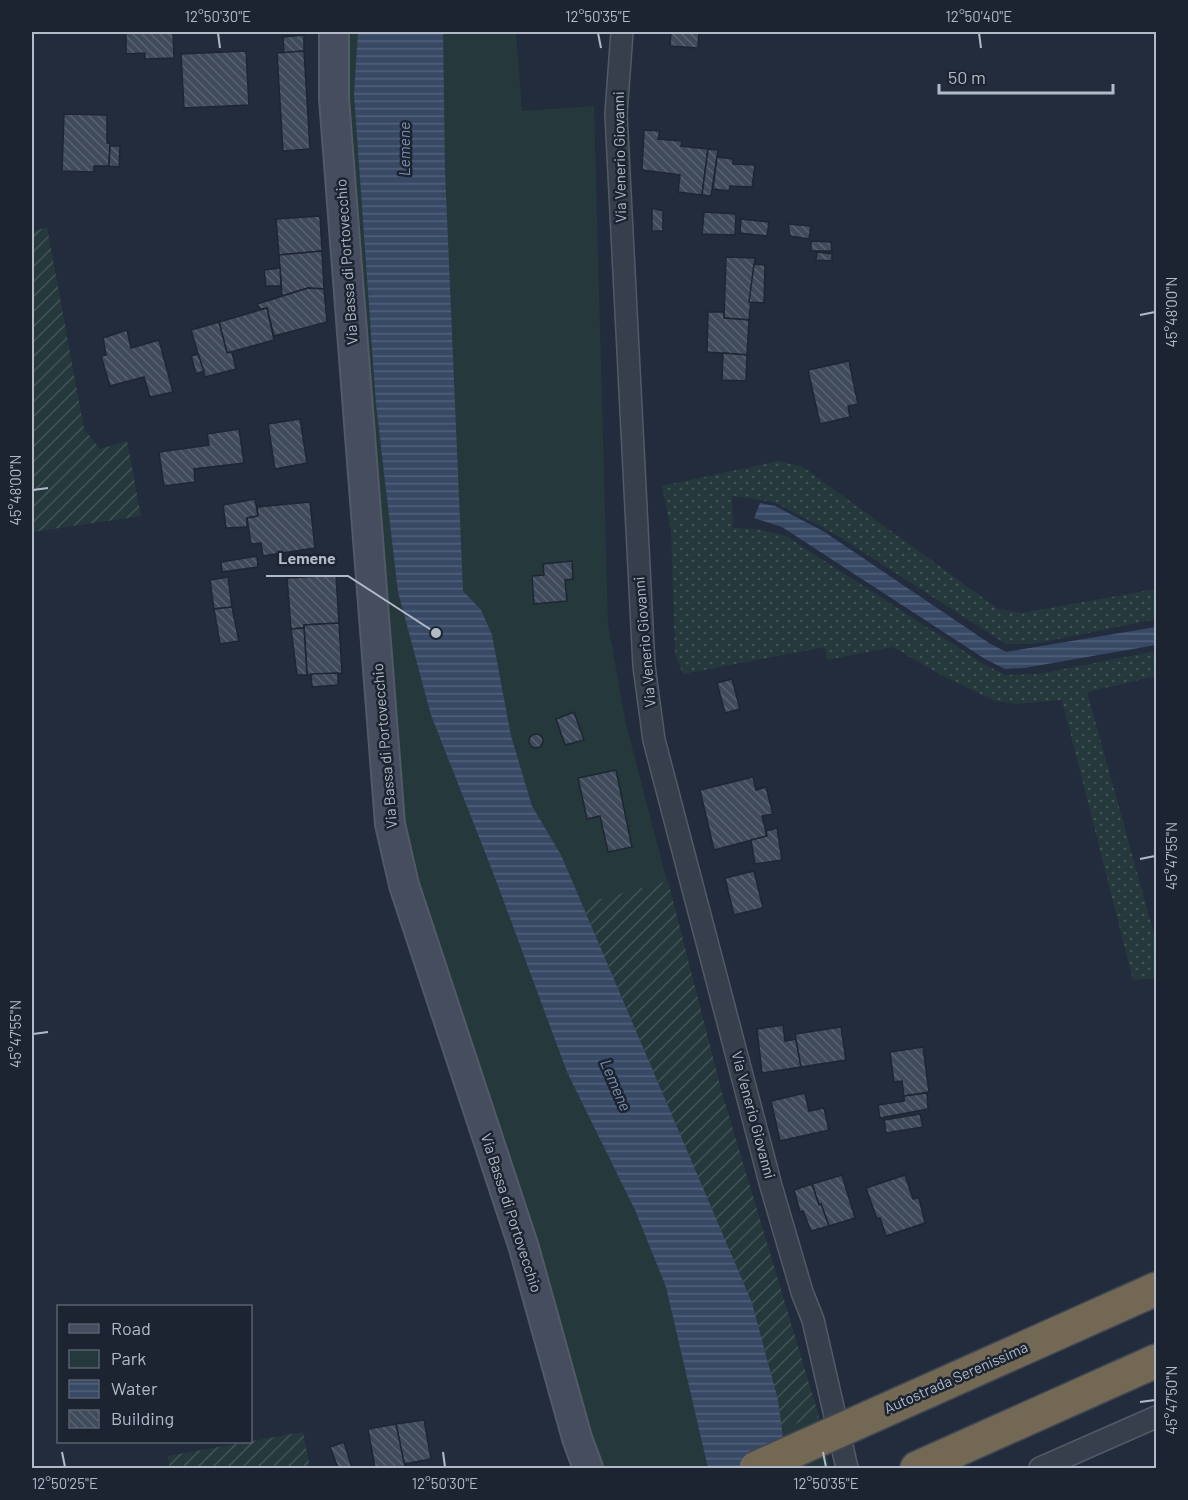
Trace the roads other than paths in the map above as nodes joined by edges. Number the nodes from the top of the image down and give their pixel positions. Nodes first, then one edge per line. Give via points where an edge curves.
1 (334, 32) edge
2 (622, 32) edge
3 (1156, 1289) edge
4 (1156, 1361) edge
5 (1156, 1417) edge
6 (588, 1468) edge
7 (756, 1468) edge
8 (847, 1468) edge
9 (917, 1468) edge
10 (1040, 1468) edge

1 - 6 street, Via Bassa di Portovecchio via 334,99 390,824 404,885 524,1248
2 - 8 street, Via Venerio Giovanni via 616,114 644,666 654,740 771,1186 813,1320
3 - 7 highway, Autostrada Serenissima, bridge
4 - 9 highway
5 - 10 street

